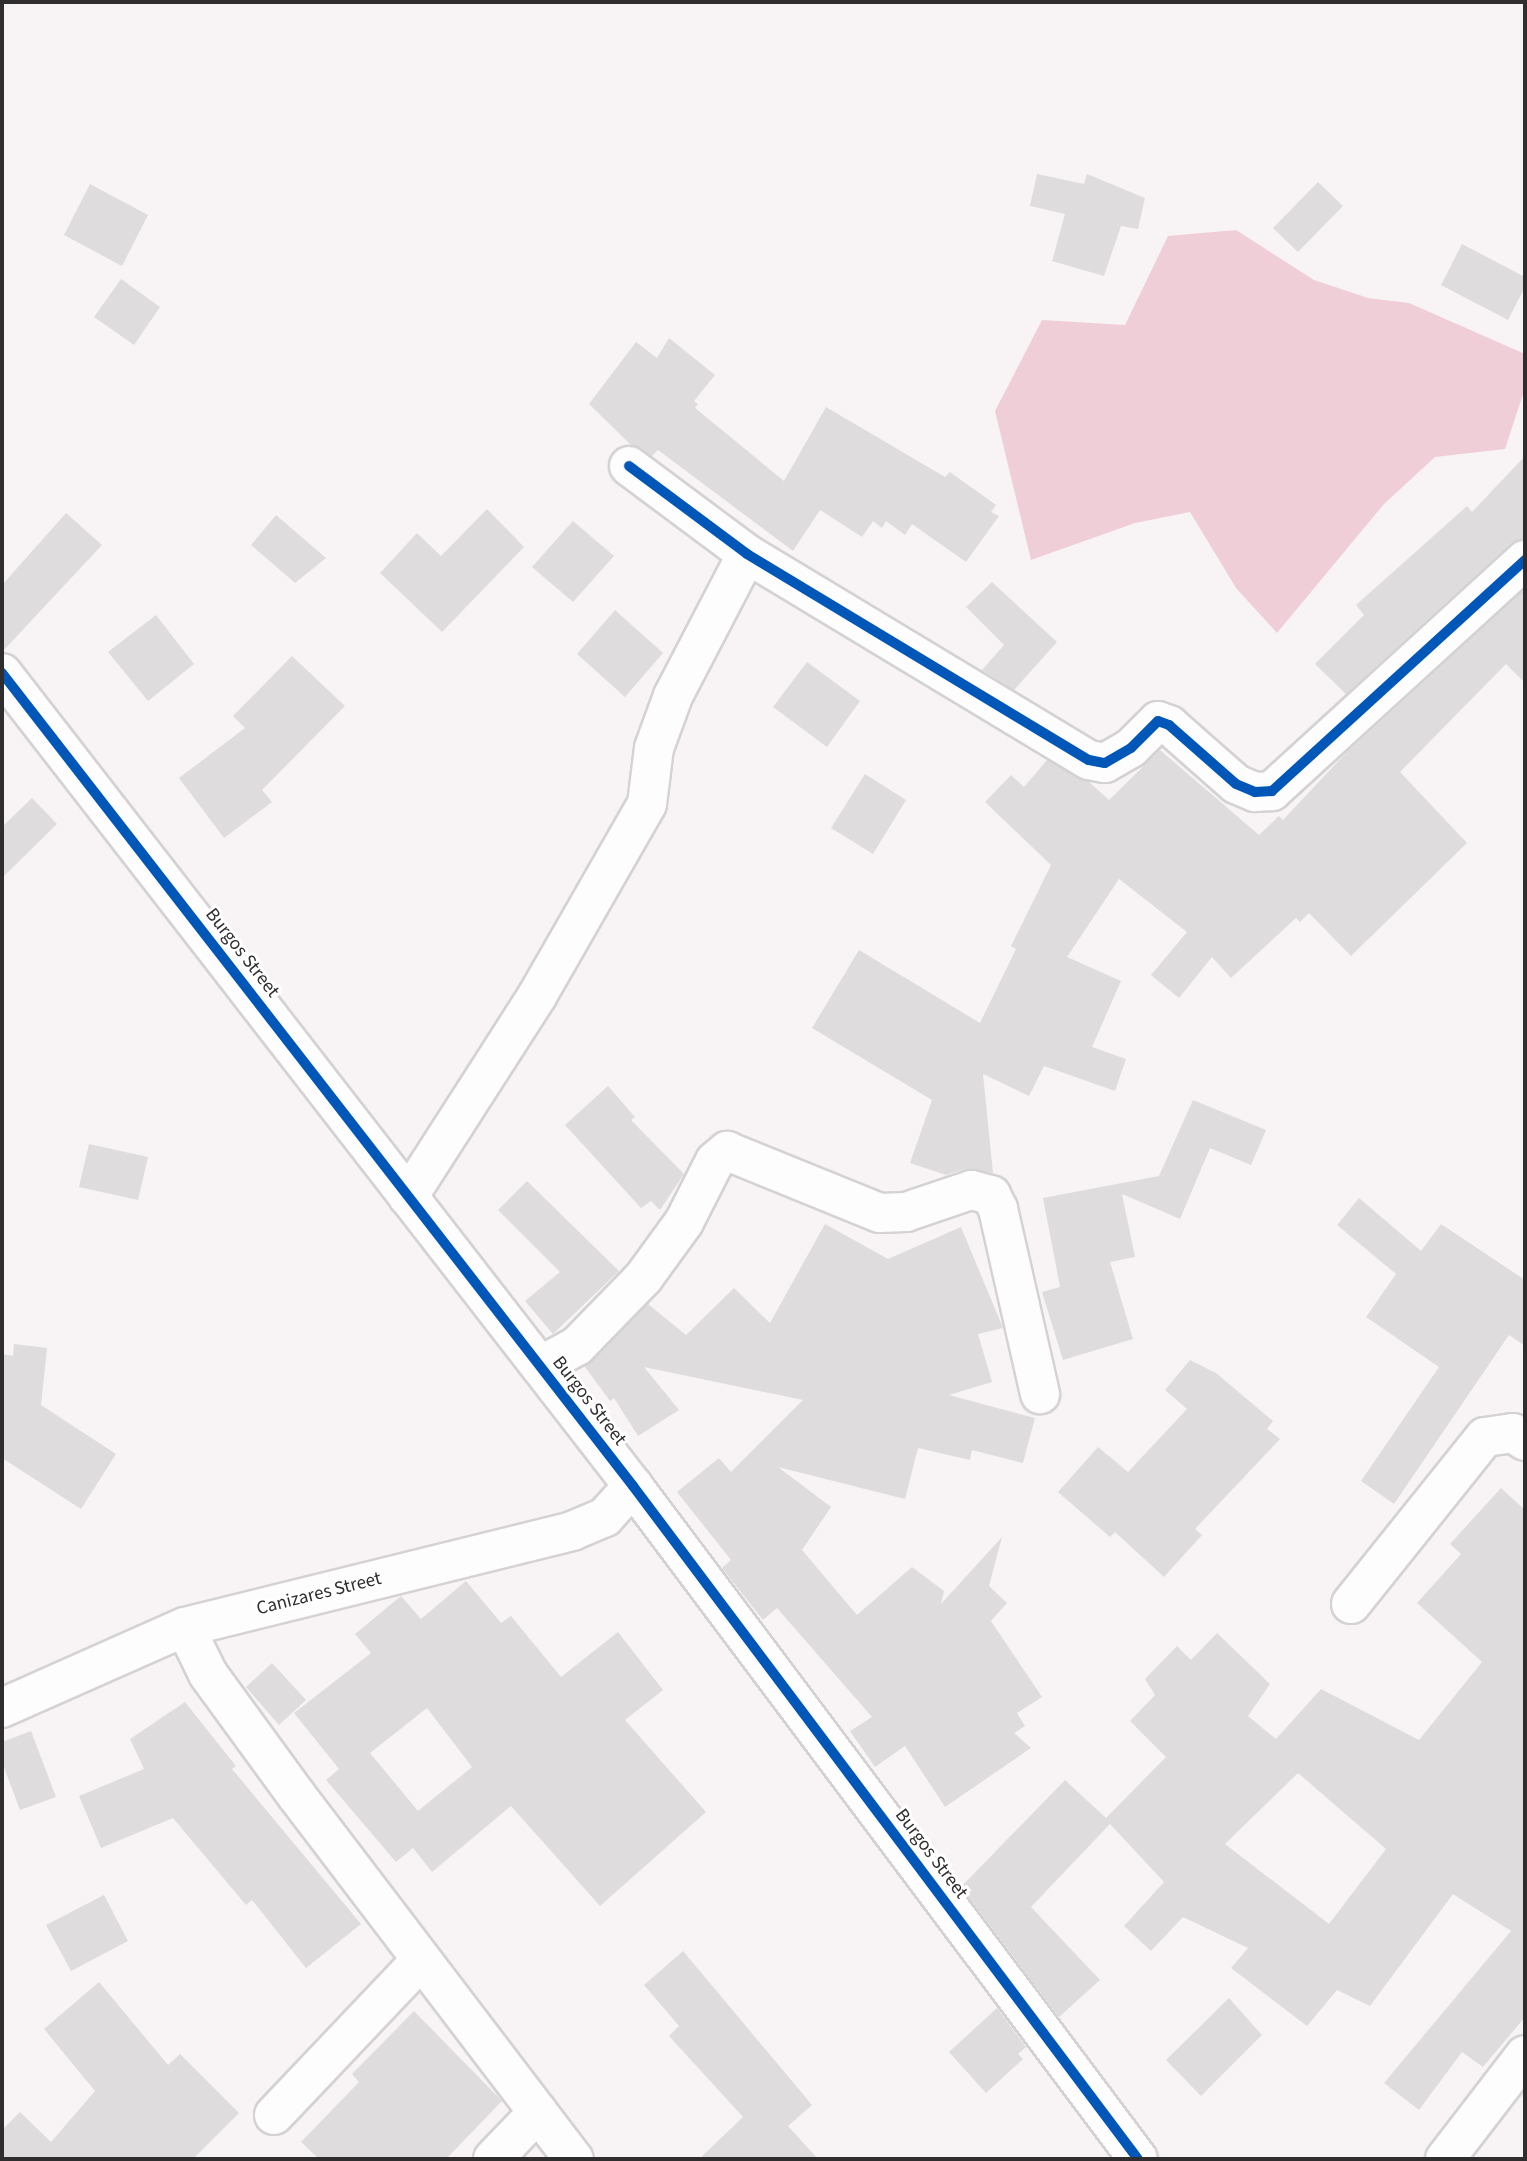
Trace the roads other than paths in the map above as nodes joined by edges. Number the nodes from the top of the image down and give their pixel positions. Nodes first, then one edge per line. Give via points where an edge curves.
1 (629, 466) dead end
2 (747, 554) junction
3 (1525, 561) edge
4 (2, 673) edge
5 (408, 1197) junction
6 (540, 1366) junction
7 (1040, 1394) dead end
8 (1525, 1441) edge
9 (632, 1486) junction
10 (1351, 1604) dead end
11 (185, 1627) junction
12 (2, 1708) edge
13 (420, 1961) junction
14 (1525, 2055) edge
15 (538, 2112) junction
16 (274, 2115) dead end
17 (494, 2159) edge
18 (574, 2159) edge
19 (1138, 2159) edge
20 (1445, 2159) edge

1 - 2 street
2 - 3 street via 1089,760 1105,763 1131,748 1158,721 1169,725 1236,784 1255,792 1272,792
2 - 5 street via 673,696 654,748 647,804 537,996
4 - 5 street, Burgos Street
5 - 6 street, Burgos Street
6 - 7 street via 577,1346 644,1277 684,1222 715,1161 727,1151 880,1213 905,1212 971,1190 990,1195 998,1209
6 - 9 street, Burgos Street
8 - 10 street via 1513,1433 1485,1437
9 - 11 street, Canizares Street via 605,1517 572,1531
9 - 19 street, Burgos Street
11 - 12 street, Canizares Street
11 - 13 street via 208,1674
13 - 15 street
13 - 16 street
14 - 20 street
15 - 17 street
15 - 18 street

